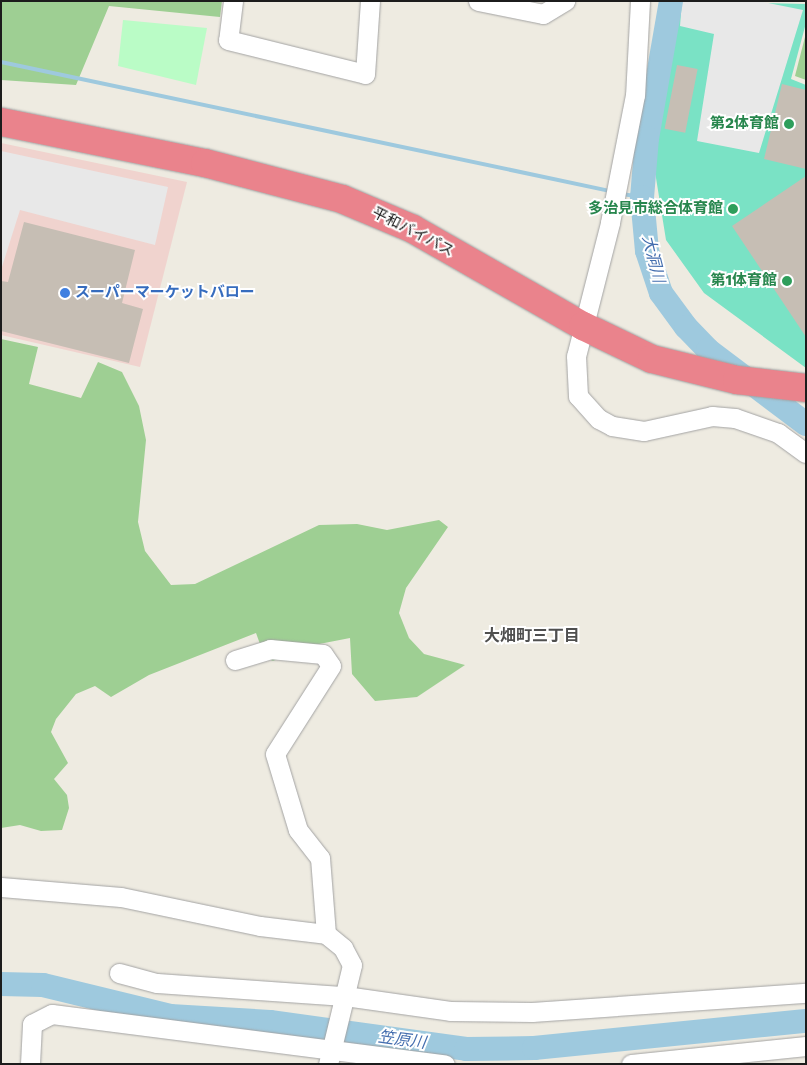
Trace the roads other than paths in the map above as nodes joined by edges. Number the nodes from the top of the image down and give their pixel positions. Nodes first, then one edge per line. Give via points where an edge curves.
1 (233, 1) edge
2 (370, 1) edge
3 (565, 1) edge
4 (640, 1) edge
5 (487, 2) edge
6 (1, 122) edge
7 (583, 326) junction
8 (806, 388) edge
9 (806, 453) edge
10 (235, 660) dead end
11 (1, 887) edge
12 (326, 934) junction
13 (119, 973) dead end
14 (806, 993) edge
15 (345, 996) junction
16 (806, 1046) edge
17 (754, 1056) edge
18 (330, 1058) edge
19 (30, 1064) edge
20 (445, 1064) edge
21 (631, 1064) edge

1 - 2 street via 228,40 365,74
3 - 5 street via 543,14
4 - 7 street via 635,95 610,223
6 - 7 highway, 平和バイパス via 205,163 342,199 413,229
7 - 8 highway, 平和バイパス via 652,359 706,372
7 - 9 street via 575,377 578,396 599,420 644,431 712,416 735,418 778,433
10 - 12 street via 270,649 323,654 331,666 275,754 298,830 320,858
11 - 12 street via 121,897 260,926
12 - 15 street via 343,948 352,965
13 - 15 street via 157,983
14 - 15 street via 532,1012 450,1011
15 - 18 street
16 - 17 street
17 - 21 street
18 - 19 street via 52,1014 32,1024
18 - 20 street

